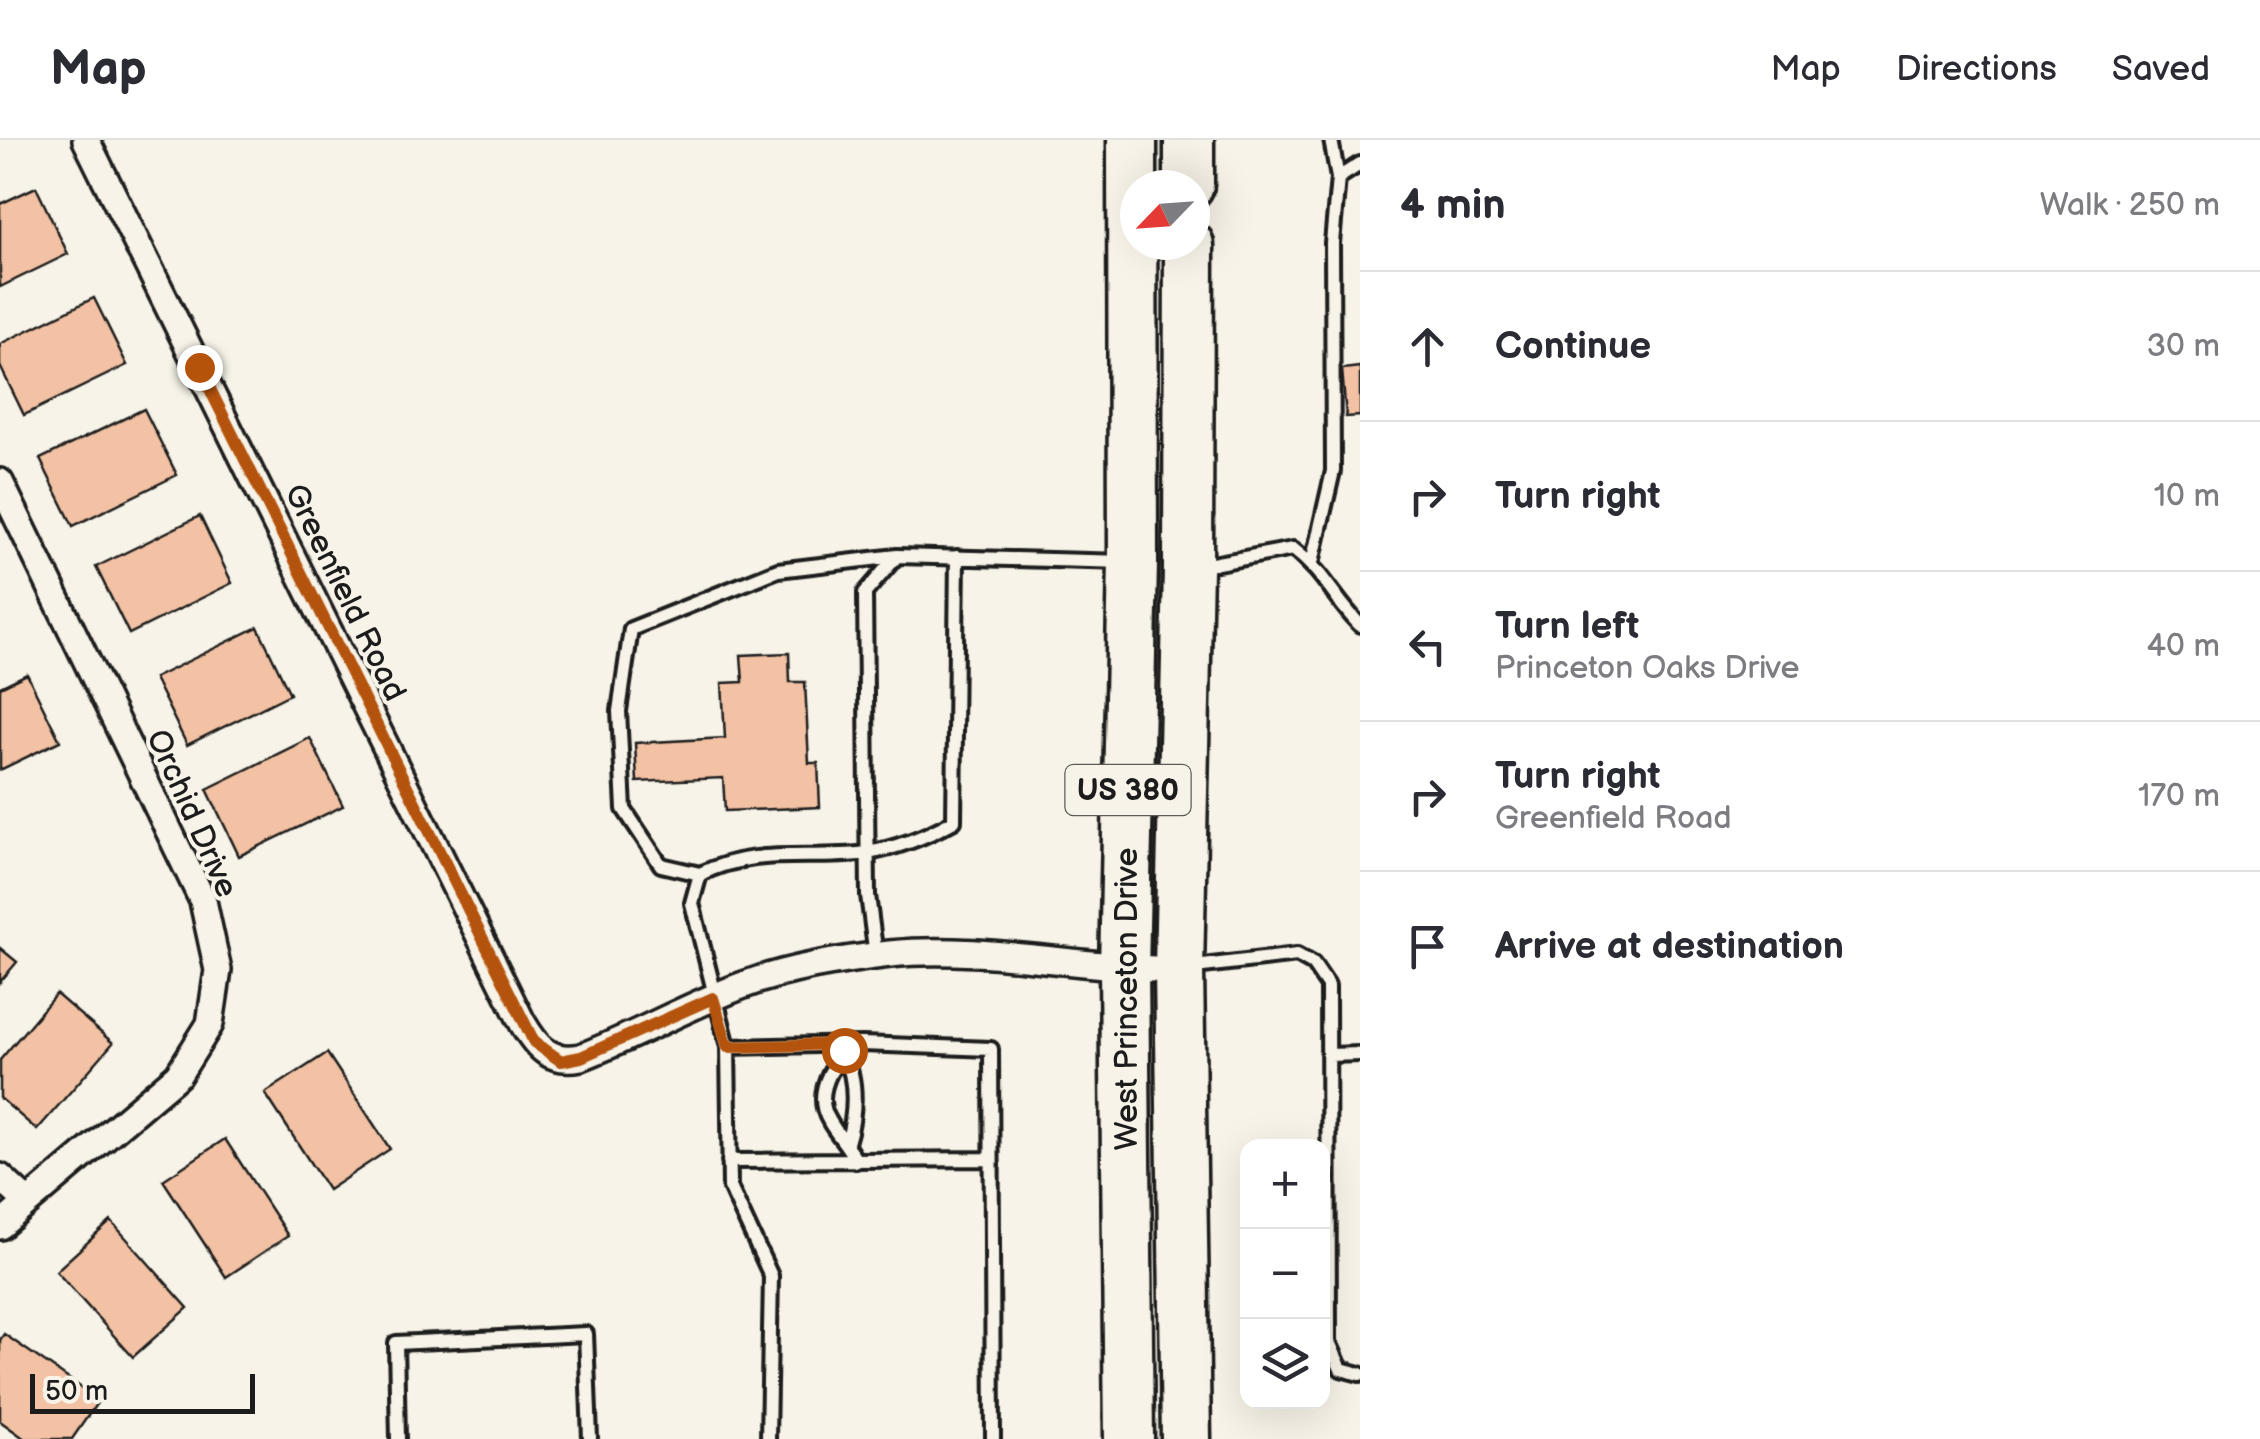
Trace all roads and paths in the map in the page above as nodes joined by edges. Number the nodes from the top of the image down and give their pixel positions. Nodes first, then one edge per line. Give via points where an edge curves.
1 (86, 140) edge
2 (1132, 140) edge
3 (1189, 140) edge
4 (1331, 140) edge
5 (1360, 164) edge
6 (1189, 170) edge
7 (1338, 178) junction
8 (1189, 260) edge
9 (0, 482) edge
10 (896, 556) junction
11 (957, 557) junction
12 (1133, 562) junction
13 (1312, 563) junction
14 (1188, 568) junction
15 (1360, 625) edge
16 (868, 853) junction
17 (700, 874) junction
18 (876, 956) junction
19 (1124, 970) junction
20 (1179, 970) junction
21 (713, 998) junction
22 (728, 1047) junction
23 (844, 1050) junction
24 (1360, 1054) edge
25 (1329, 1055) junction
26 (847, 1143) junction
27 (990, 1159) junction
28 (730, 1161) junction
29 (856, 1161) junction
30 (0, 1177) edge
31 (26, 1200) junction
32 (0, 1226) edge
33 (1360, 1374) edge
34 (398, 1439) edge
35 (590, 1439) edge
36 (768, 1439) edge
37 (993, 1439) edge
38 (1128, 1439) edge
39 (1186, 1439) edge

1 - 21 street, Greenfield Road via 534,1042 561,1061
2 - 12 highway, West Princeton Drive / US 380
3 - 6 highway
4 - 7 lane
5 - 7 lane
7 - 13 lane via 1333,471
8 - 14 highway, West Princeton Drive / US 380
9 - 31 street, Orchid Drive via 202,901 218,970 210,1024 178,1075
10 - 11 lane
10 - 16 lane via 865,593
10 - 17 lane via 778,570 631,629 620,711 624,809 660,865
11 - 12 lane
11 - 16 lane via 954,821 923,838
12 - 19 highway, West Princeton Drive / US 380
13 - 14 lane via 1293,548
13 - 15 lane
14 - 20 highway, West Princeton Drive / US 380
16 - 17 lane via 733,858
16 - 18 lane
17 - 21 lane via 692,903
18 - 19 street via 936,952
18 - 21 street via 777,975
19 - 20 street
19 - 38 highway, West Princeton Drive / US 380
20 - 25 lane via 1298,955 1328,986
20 - 39 highway, West Princeton Drive / US 380
21 - 22 lane
22 - 23 lane
22 - 28 lane
23 - 26 lane via 855,1074
23 - 26 lane via 824,1103 826,1122
23 - 27 lane via 991,1049
24 - 25 lane
25 - 33 lane via 1329,1342 1341,1369
26 - 29 lane
27 - 29 lane
27 - 37 lane
28 - 29 lane
28 - 36 lane via 730,1187 771,1276
30 - 31 street
31 - 32 street, Orchid Drive
34 - 35 lane via 396,1344 586,1334

